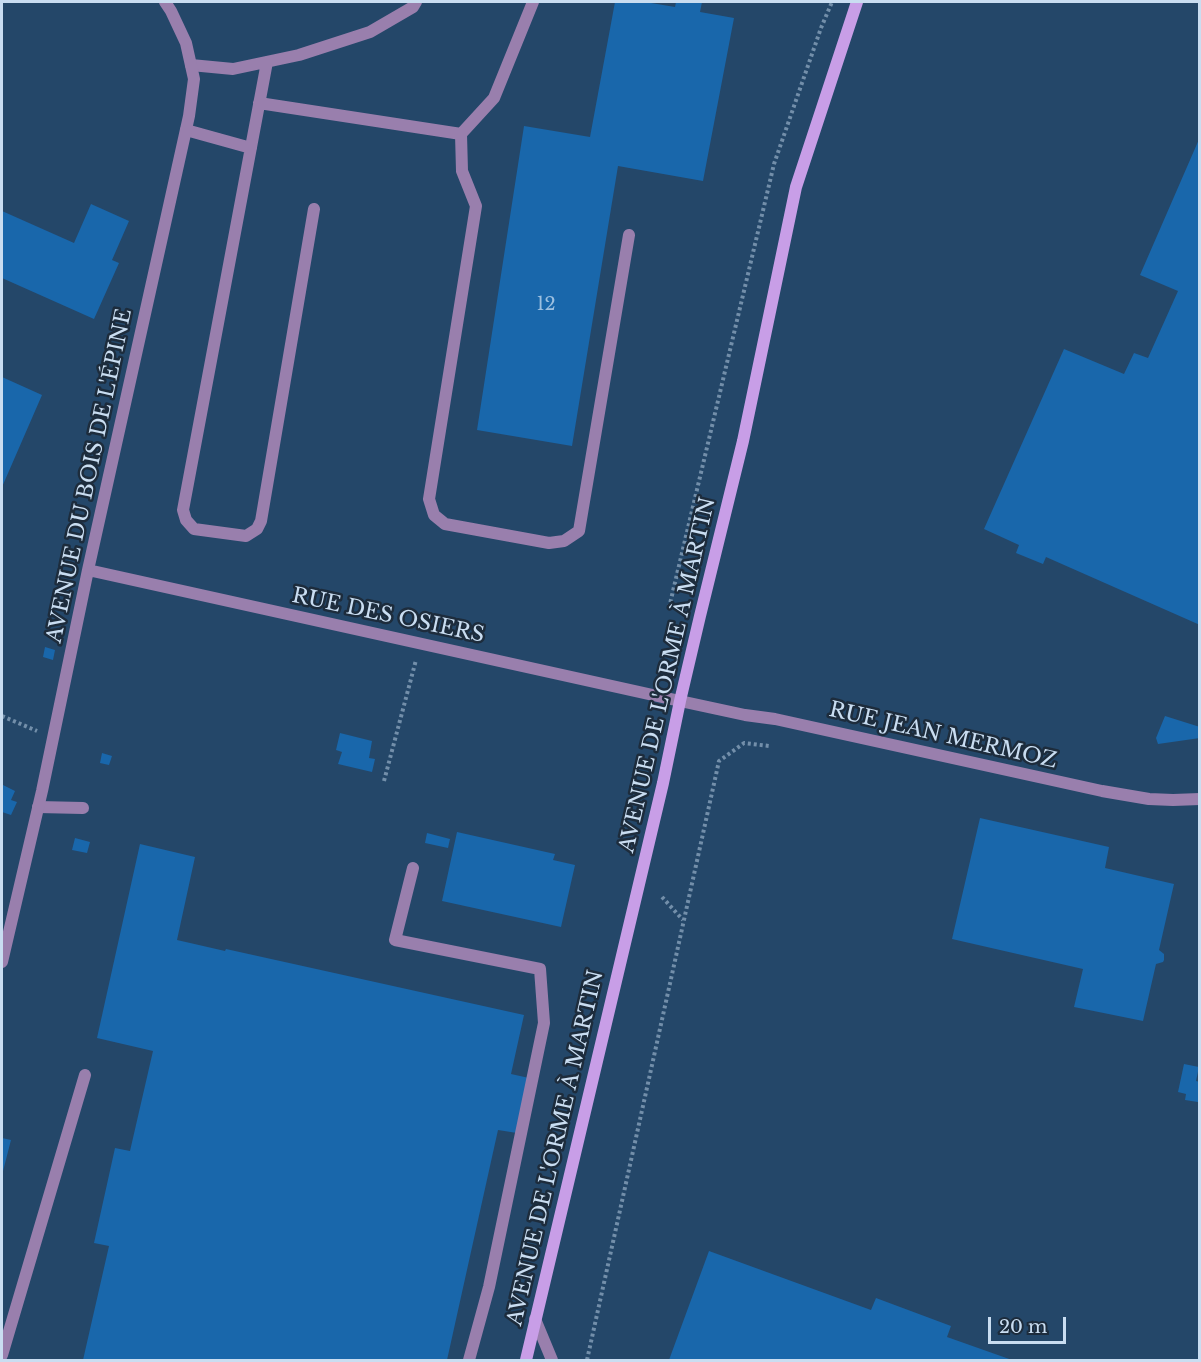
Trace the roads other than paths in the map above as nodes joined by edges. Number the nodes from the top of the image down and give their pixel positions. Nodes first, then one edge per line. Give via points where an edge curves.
1 (165, 2) edge
2 (417, 2) edge
3 (532, 2) edge
4 (857, 2) edge
5 (267, 62) junction
6 (191, 65) junction
7 (259, 103) junction
8 (186, 130) junction
9 (461, 134) junction
10 (251, 148) junction
11 (314, 209) dead end
12 (629, 236) dead end
13 (88, 570) junction
14 (680, 701) junction
15 (1200, 799) edge
16 (38, 807) junction
17 (83, 808) dead end
18 (413, 868) dead end
19 (2, 962) edge
20 (85, 1076) dead end
21 (535, 1319) junction
22 (2, 1355) edge
23 (469, 1360) edge
24 (525, 1360) edge
25 (552, 1360) edge

1 - 6 street, AVENUE DU BOIS DE L'ÉPINE via 186,43
2 - 5 street via 370,32
3 - 9 street via 494,98
4 - 14 main road, AVENUE DE L'ORME À MARTIN via 796,187 743,441
5 - 6 street via 233,69
5 - 7 street
6 - 8 street, AVENUE DU BOIS DE L'ÉPINE via 194,79
7 - 9 street
7 - 10 street
8 - 10 street
8 - 13 street, AVENUE DU BOIS DE L'ÉPINE
9 - 12 street via 462,171 476,206 429,499 434,515 445,524 549,543 564,541 579,531
10 - 11 street via 183,510 194,529 246,536 261,521
13 - 14 street, RUE DES OSIERS
13 - 16 street, AVENUE DU BOIS DE L'ÉPINE
14 - 15 street, RUE JEAN MERMOZ via 1102,791 1173,800
14 - 21 main road, AVENUE DE L'ORME À MARTIN
16 - 17 street
16 - 19 street, AVENUE DU BOIS DE L'ÉPINE
18 - 23 street via 395,940 540,969 544,1023 489,1287
20 - 22 street
21 - 24 main road, AVENUE DE L'ORME À MARTIN
21 - 25 street

